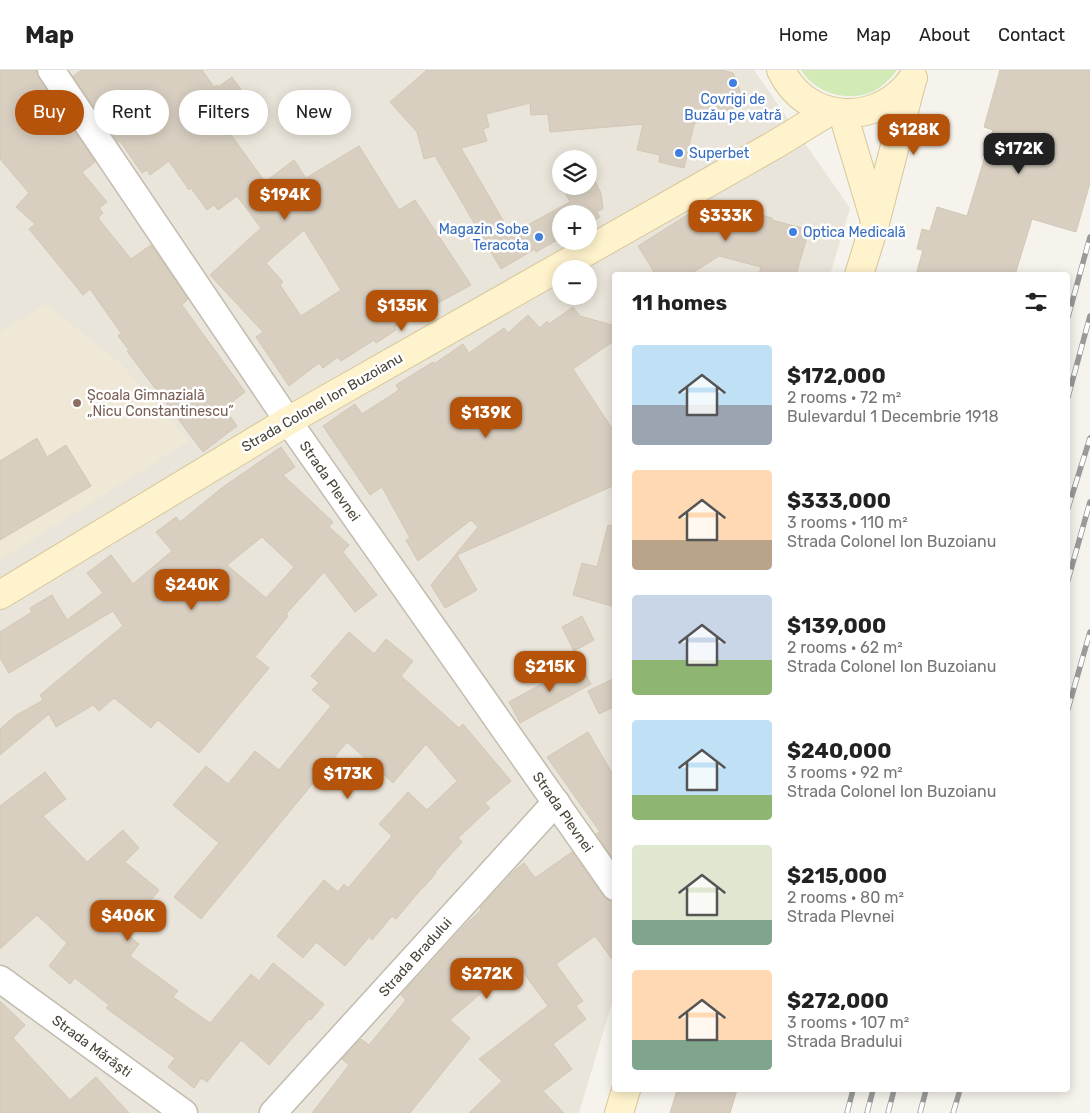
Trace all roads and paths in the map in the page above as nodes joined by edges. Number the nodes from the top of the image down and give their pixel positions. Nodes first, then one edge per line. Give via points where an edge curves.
1 (51, 70) edge
2 (781, 70) edge
3 (914, 75) edge
4 (837, 112) junction
5 (875, 223) junction
6 (860, 272) edge
7 (288, 421) junction
8 (0, 595) edge
9 (556, 802) junction
10 (612, 883) edge
11 (0, 979) edge
12 (625, 1092) edge
13 (184, 1113) edge
14 (273, 1113) edge
15 (619, 1113) edge

1 - 7 street, Strada Plevnei
2 - 4 street via 785,79 812,104
3 - 4 street via 899,95 882,106 863,112
3 - 5 street
4 - 5 street
4 - 7 street, Strada Colonel Ion Buzoianu
5 - 6 street
7 - 8 street, Strada Colonel Ion Buzoianu
7 - 9 street, Strada Plevnei
9 - 10 street, Strada Plevnei
9 - 14 street, Strada Bradului
11 - 13 street, Strada Mărăști
12 - 15 street

